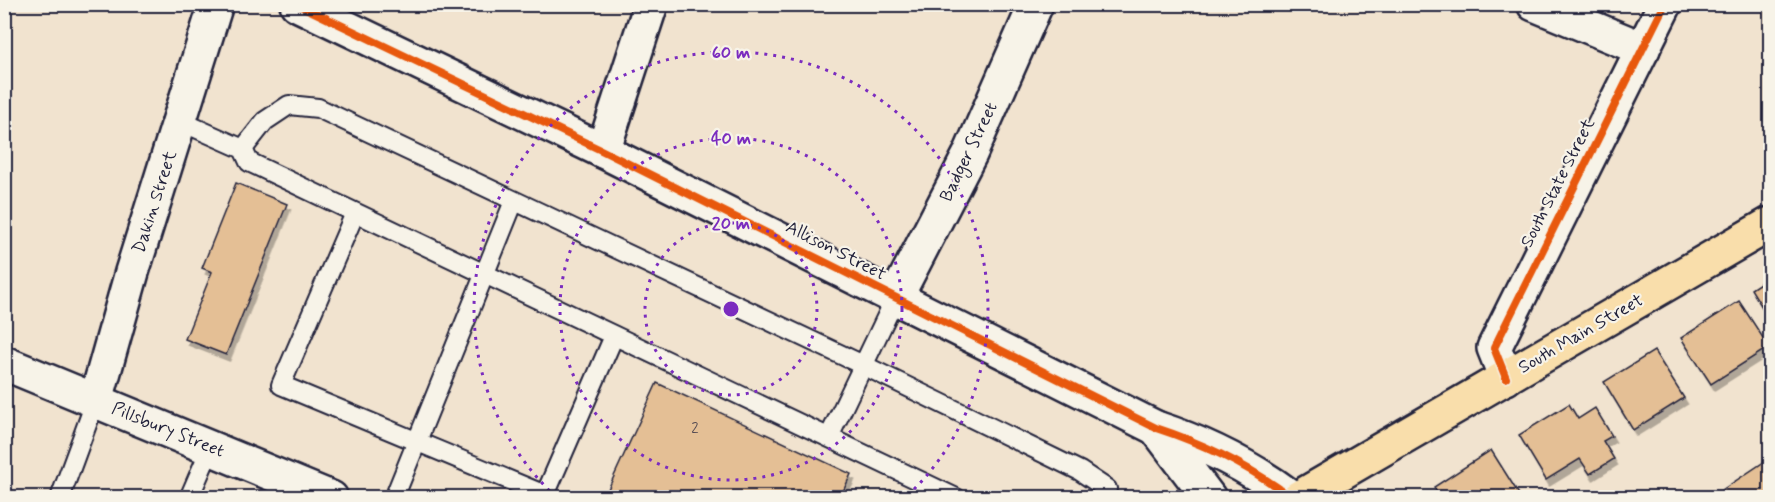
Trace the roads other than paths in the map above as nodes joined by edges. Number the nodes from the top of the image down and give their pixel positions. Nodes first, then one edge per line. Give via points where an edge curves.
1 (216, 4) edge
2 (297, 4) edge
3 (651, 4) edge
4 (1036, 4) edge
5 (1534, 4) edge
6 (1665, 4) edge
7 (1643, 49) junction
8 (180, 121) junction
9 (243, 149) junction
10 (603, 151) junction
11 (514, 201) junction
12 (355, 213) junction
13 (1770, 224) edge
14 (485, 275) junction
15 (896, 297) junction
16 (614, 336) junction
17 (4, 363) edge
18 (865, 366) junction
19 (1506, 378) junction
20 (96, 400) junction
21 (1156, 428) junction
22 (829, 437) junction
23 (416, 440) junction
24 (211, 447) junction
25 (323, 496) edge
26 (60, 498) edge
27 (189, 498) edge
28 (394, 498) edge
29 (956, 498) edge
30 (1101, 498) edge
31 (1209, 498) edge
32 (1292, 498) edge
33 (1298, 498) edge

1 - 8 street, Dakin Street
2 - 10 street, Allison Street
3 - 10 street
4 - 15 street, Badger Street via 970,154
5 - 7 street
6 - 7 street, South State Street
7 - 19 street, South State Street via 1494,348
8 - 9 lane
8 - 20 street, Dakin Street
9 - 11 lane via 265,121 289,105 318,108
9 - 12 lane via 249,162
10 - 15 street, Allison Street
11 - 14 lane
11 - 18 lane
12 - 14 lane
12 - 23 lane via 281,385
13 - 19 main road, South Main Street
14 - 16 lane
14 - 23 lane
15 - 18 lane
15 - 21 street, Allison Street
16 - 22 lane
16 - 23 lane via 545,495
17 - 20 street, Pillsbury Street
18 - 22 lane
18 - 30 lane via 1080,471 1107,489
19 - 33 main road, South Main Street
20 - 24 street, Pillsbury Street
20 - 26 lane
21 - 31 street, Allison Street
21 - 32 street, Allison Street via 1196,441 1268,480
22 - 29 lane
23 - 28 lane
24 - 25 street, Pillsbury Street
24 - 27 lane

